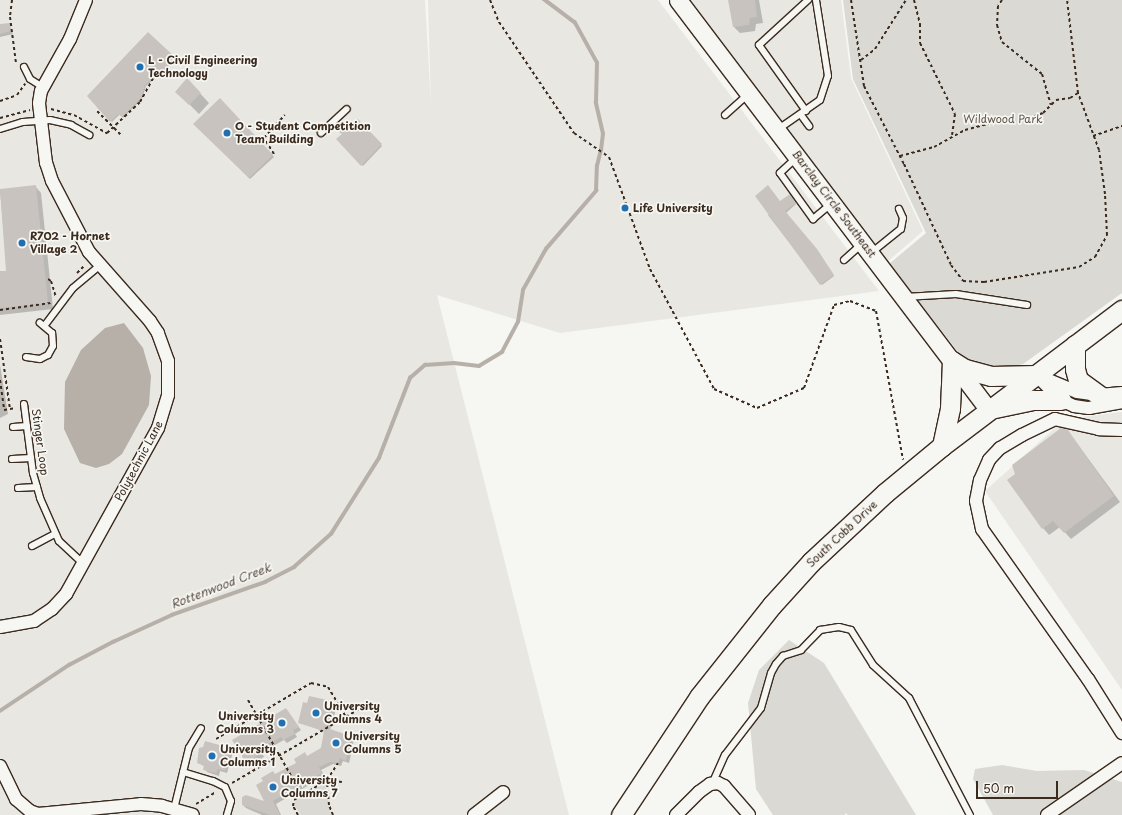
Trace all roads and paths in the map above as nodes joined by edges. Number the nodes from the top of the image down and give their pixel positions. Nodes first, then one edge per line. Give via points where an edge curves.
1 (12, 0) edge
2 (86, 0) edge
3 (490, 0) edge
4 (678, 0) edge
5 (808, 0) edge
6 (816, 0) edge
7 (851, 0) edge
8 (906, 0) edge
9 (914, 0) edge
10 (1002, 0) edge
11 (1066, 0) edge
12 (861, 60) junction
13 (20, 68) joint
14 (154, 77) dead end
15 (22, 79) dead end
16 (26, 83) junction
17 (37, 88) junction
18 (749, 93) junction
19 (1078, 93) junction
20 (0, 101) edge
21 (31, 103) dead end
22 (48, 105) dead end
23 (1051, 105) junction
24 (31, 109) junction
25 (347, 109) dead end
26 (97, 111) dead end
27 (804, 113) junction
28 (286, 115) dead end
29 (725, 115) dead end
30 (0, 118) edge
31 (36, 120) junction
32 (809, 126) dead end
33 (1122, 126) edge
34 (115, 128) junction
35 (0, 129) edge
36 (777, 130) junction
37 (321, 133) dead end
38 (89, 135) dead end
39 (121, 135) dead end
40 (952, 135) junction
41 (1094, 136) junction
42 (264, 138) junction
43 (260, 141) dead end
44 (274, 154) dead end
45 (900, 156) junction
46 (798, 157) junction
47 (833, 203) junction
48 (899, 209) dead end
49 (867, 248) junction
50 (85, 259) dead end
51 (844, 260) dead end
52 (86, 264) junction
53 (96, 269) junction
54 (75, 275) dead end
55 (48, 279) dead end
56 (58, 294) dead end
57 (904, 297) junction
58 (56, 298) junction
59 (1027, 305) dead end
60 (0, 310) edge
61 (1122, 310) edge
62 (0, 339) edge
63 (1075, 344) junction
64 (26, 357) dead end
65 (952, 361) junction
66 (1036, 375) junction
67 (0, 380) edge
68 (1122, 393) edge
69 (1099, 394) junction
70 (1061, 400) junction
71 (1122, 402) edge
72 (24, 405) joint
73 (10, 409) junction
74 (988, 409) junction
75 (27, 426) junction
76 (13, 427) dead end
77 (1122, 430) edge
78 (942, 446) junction
79 (30, 458) junction
80 (12, 459) dead end
81 (906, 475) junction
82 (37, 487) junction
83 (18, 488) dead end
84 (55, 534) junction
85 (32, 546) dead end
86 (83, 563) junction
87 (0, 627) edge
88 (248, 700) dead end
89 (361, 708) dead end
90 (256, 715) junction
91 (346, 717) junction
92 (201, 728) dead end
93 (1122, 733) edge
94 (216, 739) dead end
95 (279, 756) junction
96 (338, 763) dead end
97 (1122, 763) edge
98 (0, 766) edge
99 (183, 772) junction
100 (327, 780) junction
101 (342, 782) dead end
102 (712, 784) junction
103 (225, 787) junction
104 (503, 792) dead end
105 (302, 795) junction
106 (174, 809) junction
107 (77, 813) edge
108 (190, 814) edge
109 (227, 815) edge
110 (298, 815) edge
111 (333, 815) edge
112 (474, 815) edge
113 (621, 815) edge
114 (676, 815) edge
115 (749, 815) edge
116 (970, 815) edge
117 (1047, 815) edge

1 - 13 path via 10,17
2 - 17 street, Polytechnic Lane via 70,39
3 - 81 path via 499,22 574,133 609,157 650,269 714,389 757,408 804,388 834,305 850,301 876,311
4 - 18 street, Barclay Circle Southeast
5 - 27 lane via 759,45
6 - 27 lane via 828,76 820,100
7 - 12 path
8 - 12 path via 876,49
9 - 40 path via 920,24 920,43 955,114
10 - 23 path via 998,6 997,25 1002,42 1042,74
11 - 19 path
12 - 45 path via 864,86
13 - 17 lane
14 - 34 path via 140,102
15 - 16 path
16 - 17 path
16 - 20 path via 17,95
17 - 31 street, Polytechnic Lane via 39,103
18 - 29 lane
18 - 36 street, Barclay Circle Southeast
19 - 23 path via 1070,98 1056,100
19 - 41 path
21 - 24 path
22 - 34 path via 51,110 88,122 101,132 107,133
23 - 40 path via 1043,113 1023,121 994,122
24 - 30 path
24 - 31 path
25 - 37 lane
26 - 34 path
27 - 32 lane
27 - 36 lane
28 - 42 path
31 - 35 lane
31 - 38 lane via 63,123
31 - 53 street, Polytechnic Lane via 50,175
33 - 41 path
34 - 39 path
36 - 46 street, Barclay Circle Southeast
40 - 45 path via 934,147
41 - 45 path via 1099,150 1105,194 1107,235 1095,257 1067,271 984,282 963,281 951,265
42 - 43 path
42 - 44 path
46 - 47 street, Barclay Circle Southeast
46 - 47 lane via 780,173 813,219
47 - 49 street, Barclay Circle Southeast
48 - 49 lane via 903,222 901,229
49 - 51 lane
49 - 57 street, Barclay Circle Southeast
50 - 52 path
52 - 53 path
52 - 54 path
53 - 64 lane via 73,288 43,324 54,337 51,351 40,359
53 - 86 street, Polytechnic Lane via 150,321 158,333 168,361 170,384 166,407 158,428
55 - 58 path
56 - 58 path
57 - 59 lane via 956,294
57 - 65 street, Barclay Circle Southeast
58 - 60 path via 51,304
61 - 63 main road, South Cobb Drive
62 - 73 path
63 - 66 main road, South Cobb Drive
63 - 69 main road via 1075,369 1078,380
65 - 66 main road via 965,369 984,374 1008,377
65 - 74 street, Barclay Circle Southeast
65 - 78 main road via 950,408
66 - 69 street via 1077,392
66 - 70 street
66 - 74 main road, South Cobb Drive
67 - 73 path via 4,410
68 - 69 street
70 - 71 street via 1089,408
70 - 74 main road via 1033,400
72 - 73 path
72 - 75 lane, Stinger Loop
74 - 78 main road, South Cobb Drive
75 - 76 lane
75 - 79 lane, Stinger Loop
77 - 93 street via 1099,429 1055,419 1022,435 1000,448 989,460 980,480 976,501 982,530 1088,679
78 - 81 main road, South Cobb Drive
79 - 80 lane
79 - 82 lane, Stinger Loop
81 - 113 main road, South Cobb Drive via 826,547 772,604 695,703
82 - 83 lane
82 - 84 lane, Stinger Loop
84 - 85 lane
84 - 86 lane, Stinger Loop via 65,549
86 - 87 street, Polytechnic Lane via 66,594 47,613 28,623
88 - 90 path
89 - 91 path
90 - 91 path via 312,683 328,687
90 - 94 path
90 - 95 path
91 - 95 path
92 - 99 lane via 192,741
95 - 103 path
95 - 105 path
96 - 100 path
97 - 117 street
98 - 107 street via 16,799 30,811 49,814
99 - 103 lane
99 - 106 lane
100 - 101 path
100 - 105 path
100 - 111 path
102 - 114 street via 699,792
102 - 115 street via 724,786
102 - 116 lane via 725,755 761,708 776,664 783,656 801,650 820,630 839,627 851,630 873,665 909,698
103 - 108 path via 195,804
103 - 109 lane via 231,801
104 - 112 street
105 - 110 path via 294,800 293,806
106 - 107 street via 130,804
106 - 108 street

